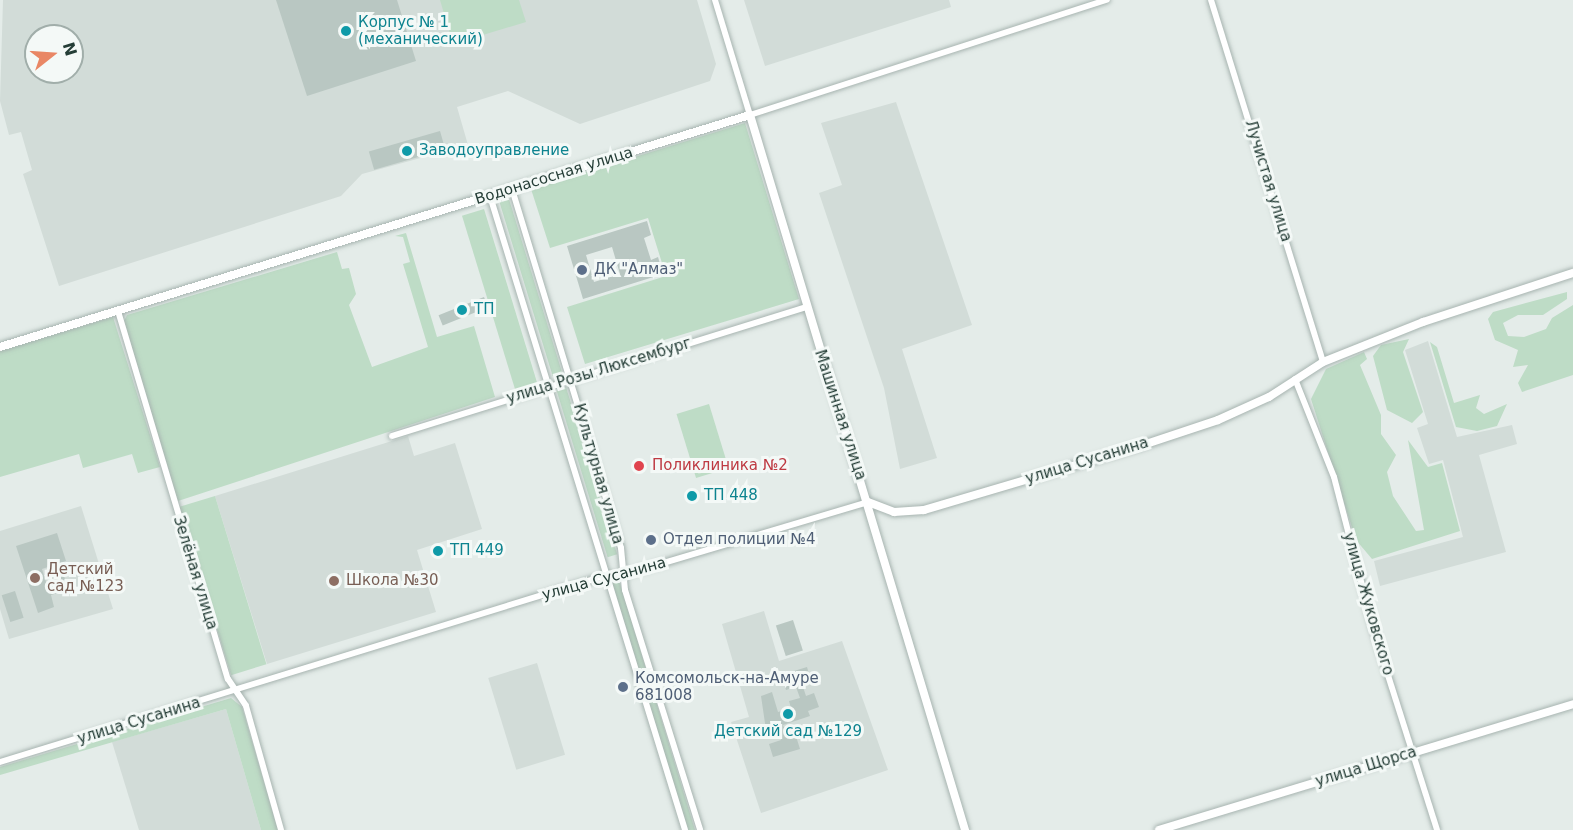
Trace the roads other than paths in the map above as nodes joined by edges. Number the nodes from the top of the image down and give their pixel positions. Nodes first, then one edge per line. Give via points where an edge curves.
1 (715, 0) edge
2 (1107, 0) edge
3 (1211, 0) edge
4 (750, 115) junction
5 (512, 189) junction
6 (490, 195) junction
7 (1573, 273) edge
8 (806, 307) junction
9 (118, 311) junction
10 (0, 347) edge
11 (1323, 362) junction
12 (1295, 379) junction
13 (570, 380) junction
14 (549, 386) junction
15 (393, 436) dead end
16 (868, 502) junction
17 (607, 575) junction
18 (623, 575) junction
19 (235, 692) junction
20 (1573, 704) edge
21 (1413, 753) junction
22 (0, 762) edge
23 (281, 830) edge
24 (685, 830) edge
25 (700, 830) edge
26 (965, 830) edge
27 (1159, 830) edge
28 (1437, 830) edge

1 - 4 street, Машинная улица
2 - 4 street, Водонасосная улица
3 - 11 street, Лучистая улица
4 - 5 street, Водонасосная улица
4 - 8 street, Машинная улица
5 - 6 street, Водонасосная улица
5 - 13 street, Культурная улица
6 - 9 street, Водонасосная улица
6 - 14 street, Культурная улица
7 - 11 street, улица Сусанина
8 - 13 street, улица Розы Люксембург
8 - 16 street, Машинная улица
9 - 10 street, Водонасосная улица
9 - 19 street, Зелёная улица
11 - 12 street, улица Сусанина
12 - 16 street, улица Сусанина via 1218,420 930,508 894,512
12 - 21 street, улица Жуковского via 1334,477 1373,628
13 - 14 street, улица Розы Люксембург
13 - 18 street, Культурная улица via 621,548
14 - 15 street, улица Розы Люксембург
14 - 17 street, Культурная улица
16 - 18 street, улица Сусанина
16 - 26 street, Машинная улица
17 - 18 street, улица Сусанина
17 - 19 street, улица Сусанина
17 - 24 street, Культурная улица
18 - 25 street, Культурная улица
19 - 22 street, улица Сусанина
19 - 23 street, Зелёная улица via 246,706
20 - 21 street, улица Щорса
21 - 27 street, улица Щорса
21 - 28 street, улица Жуковского

